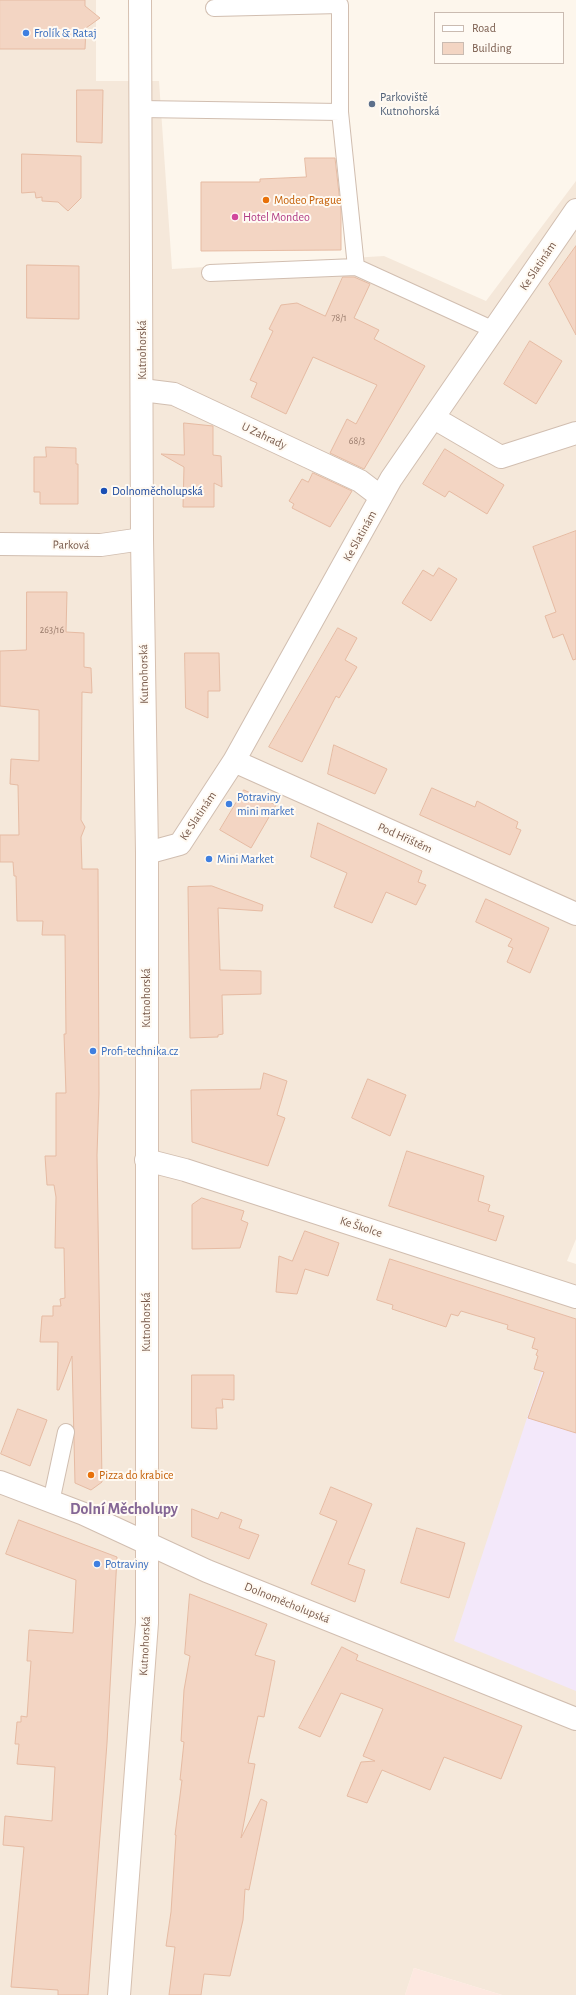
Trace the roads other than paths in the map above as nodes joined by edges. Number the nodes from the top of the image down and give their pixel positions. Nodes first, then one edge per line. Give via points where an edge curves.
1 (140, 0) edge
2 (214, 8) dead end
3 (141, 109) junction
4 (340, 112) junction
5 (576, 210) edge
6 (356, 267) junction
7 (210, 273) dead end
8 (494, 330) junction
9 (142, 390) junction
10 (434, 418) junction
11 (575, 435) edge
12 (382, 496) junction
13 (142, 539) junction
14 (0, 544) edge
15 (234, 761) junction
16 (147, 853) junction
17 (576, 914) edge
18 (146, 1160) junction
19 (576, 1297) edge
20 (66, 1432) dead end
21 (0, 1482) edge
22 (51, 1502) junction
23 (146, 1543) junction
24 (576, 1719) edge
25 (119, 1995) edge

1 - 3 street, Kutnohorská
2 - 4 lane via 340,5
3 - 4 lane
3 - 9 street, Kutnohorská
4 - 6 lane
5 - 8 street, Ke Slatinám
6 - 7 lane
6 - 8 lane
8 - 10 street, Ke Slatinám
9 - 12 street, U Zahrady via 174,394 360,481
9 - 13 street, Kutnohorská
10 - 11 street via 500,457
10 - 12 street, Ke Slatinám
12 - 15 street, Ke Slatinám
13 - 14 street, Parková via 101,546
13 - 16 street, Kutnohorská
15 - 16 street, Ke Slatinám via 180,844
15 - 17 street, Pod Hřištěm
16 - 18 street, Kutnohorská
18 - 19 street, Ke Školce via 192,1172
18 - 23 street, Kutnohorská
20 - 22 lane
21 - 22 street, Dolnoměcholupská
22 - 23 street, Dolnoměcholupská via 84,1514
23 - 24 street, Dolnoměcholupská via 207,1571
23 - 25 street, Kutnohorská via 147,1623

